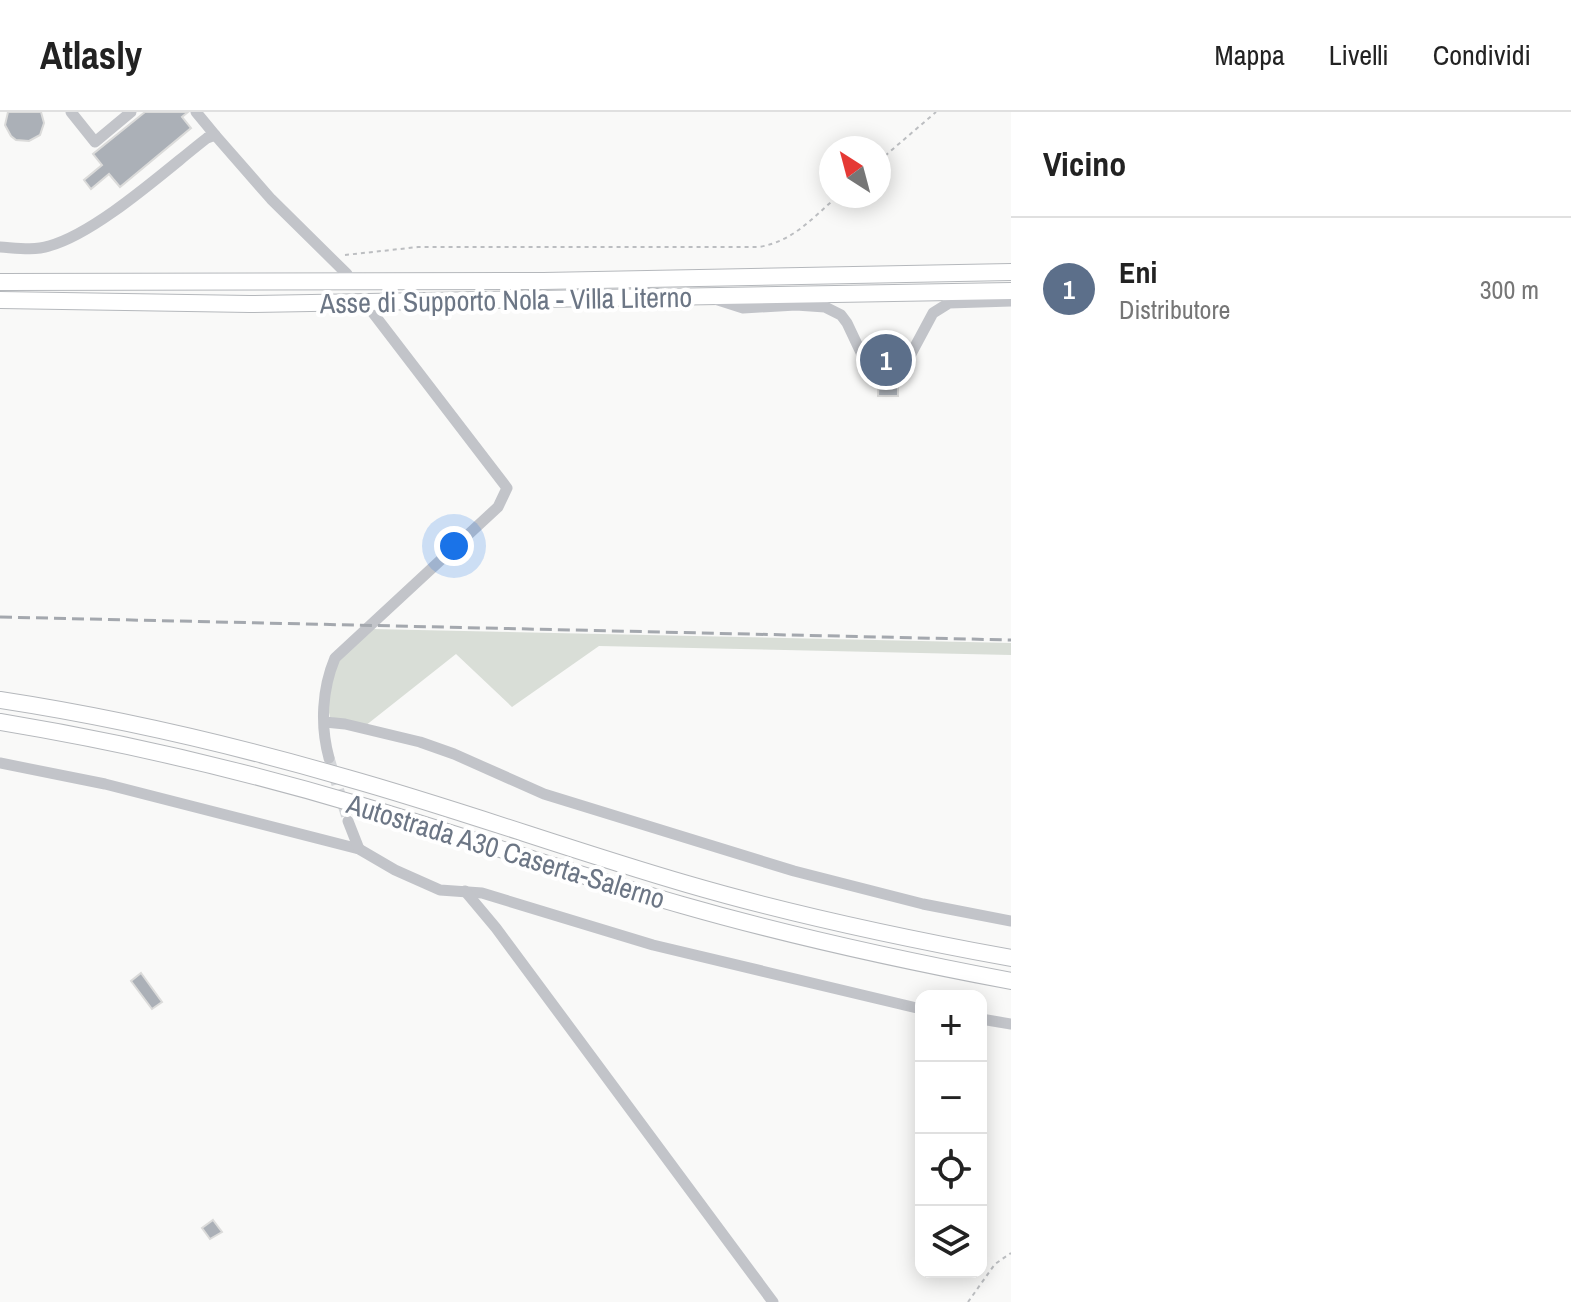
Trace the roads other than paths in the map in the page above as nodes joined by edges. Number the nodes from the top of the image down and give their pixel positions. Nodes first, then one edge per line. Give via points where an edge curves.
1 (71, 112) edge
2 (131, 112) edge
3 (196, 112) edge
4 (215, 135) junction
5 (0, 247) edge
6 (1011, 266) edge
7 (1011, 272) edge
8 (990, 273) junction
9 (347, 274) dead end
10 (0, 282) edge
11 (1011, 291) edge
12 (706, 296) junction
13 (0, 300) edge
14 (1011, 301) edge
15 (373, 313) dead end
16 (0, 700) edge
17 (0, 722) edge
18 (325, 722) junction
19 (329, 758) tunnel mouth
20 (0, 763) edge
21 (348, 821) tunnel mouth
22 (359, 849) junction
23 (465, 891) junction
24 (1011, 921) edge
25 (1011, 958) edge
26 (1011, 981) edge
27 (915, 1008) edge
28 (987, 1020) edge
29 (1011, 1024) edge
30 (773, 1302) edge

1 - 2 street via 95,142
3 - 4 street
4 - 5 street via 67,240 36,249
4 - 9 street
6 - 8 street
7 - 8 highway, Asse di Supporto Nola - Villa Literno
8 - 10 highway, Asse di Supporto Nola - Villa Literno
11 - 12 highway, Asse di Supporto Nola - Villa Literno
12 - 13 highway, Asse di Supporto Nola - Villa Literno via 250,304
12 - 14 street via 743,308 825,307 841,315 864,359 888,366 901,364 911,354 933,313 949,303
15 - 18 street via 507,488 498,507 335,658 326,679
16 - 25 highway, Autostrada A30 Caserta-Salerno via 229,745 690,885 898,937
17 - 26 highway, Autostrada A30 Caserta-Salerno via 222,767 682,905 896,960
18 - 19 street
18 - 24 street via 420,742 544,794 794,871
20 - 22 street via 105,784
21 - 22 street
22 - 23 street via 440,890
23 - 27 street via 653,945
23 - 30 street
28 - 29 street

